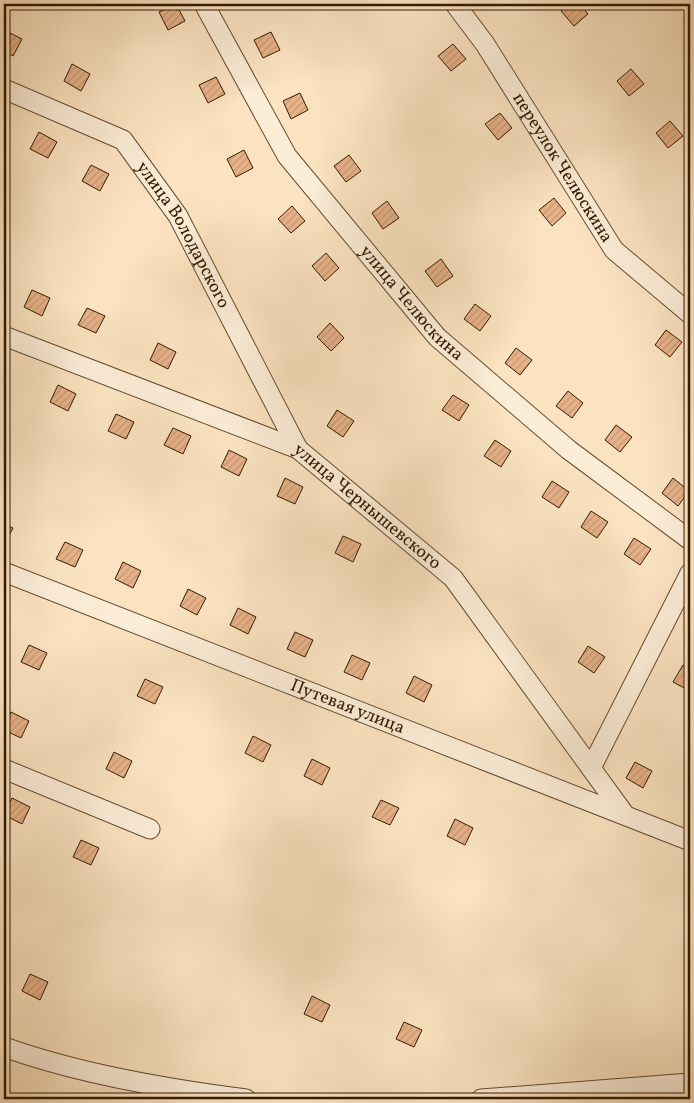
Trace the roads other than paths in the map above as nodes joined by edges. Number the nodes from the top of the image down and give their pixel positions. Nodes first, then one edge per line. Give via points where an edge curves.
1 (204, 4) edge
2 (456, 4) edge
3 (4, 89) edge
4 (690, 314) edge
5 (4, 336) edge
6 (298, 450) junction
7 (690, 540) edge
8 (4, 572) edge
9 (690, 573) edge
10 (592, 768) junction
11 (4, 769) edge
12 (625, 815) junction
13 (150, 829) dead end
14 (690, 840) edge
15 (4, 1046) edge
16 (690, 1083) edge
17 (246, 1099) edge
18 (481, 1099) edge

1 - 7 street, улица Челюскина via 287,156 437,338 569,450
2 - 4 street, переулок Челюскина via 485,44 614,250
3 - 6 street, улица Володарского via 123,140 178,216
5 - 6 street, улица Чернышевского
6 - 10 street, улица Чернышевского via 453,578
8 - 12 street, Путевая улица
9 - 10 street
10 - 12 street, улица Чернышевского
11 - 13 street
12 - 14 street, Путевая улица
15 - 17 street via 48,1062
16 - 18 street

